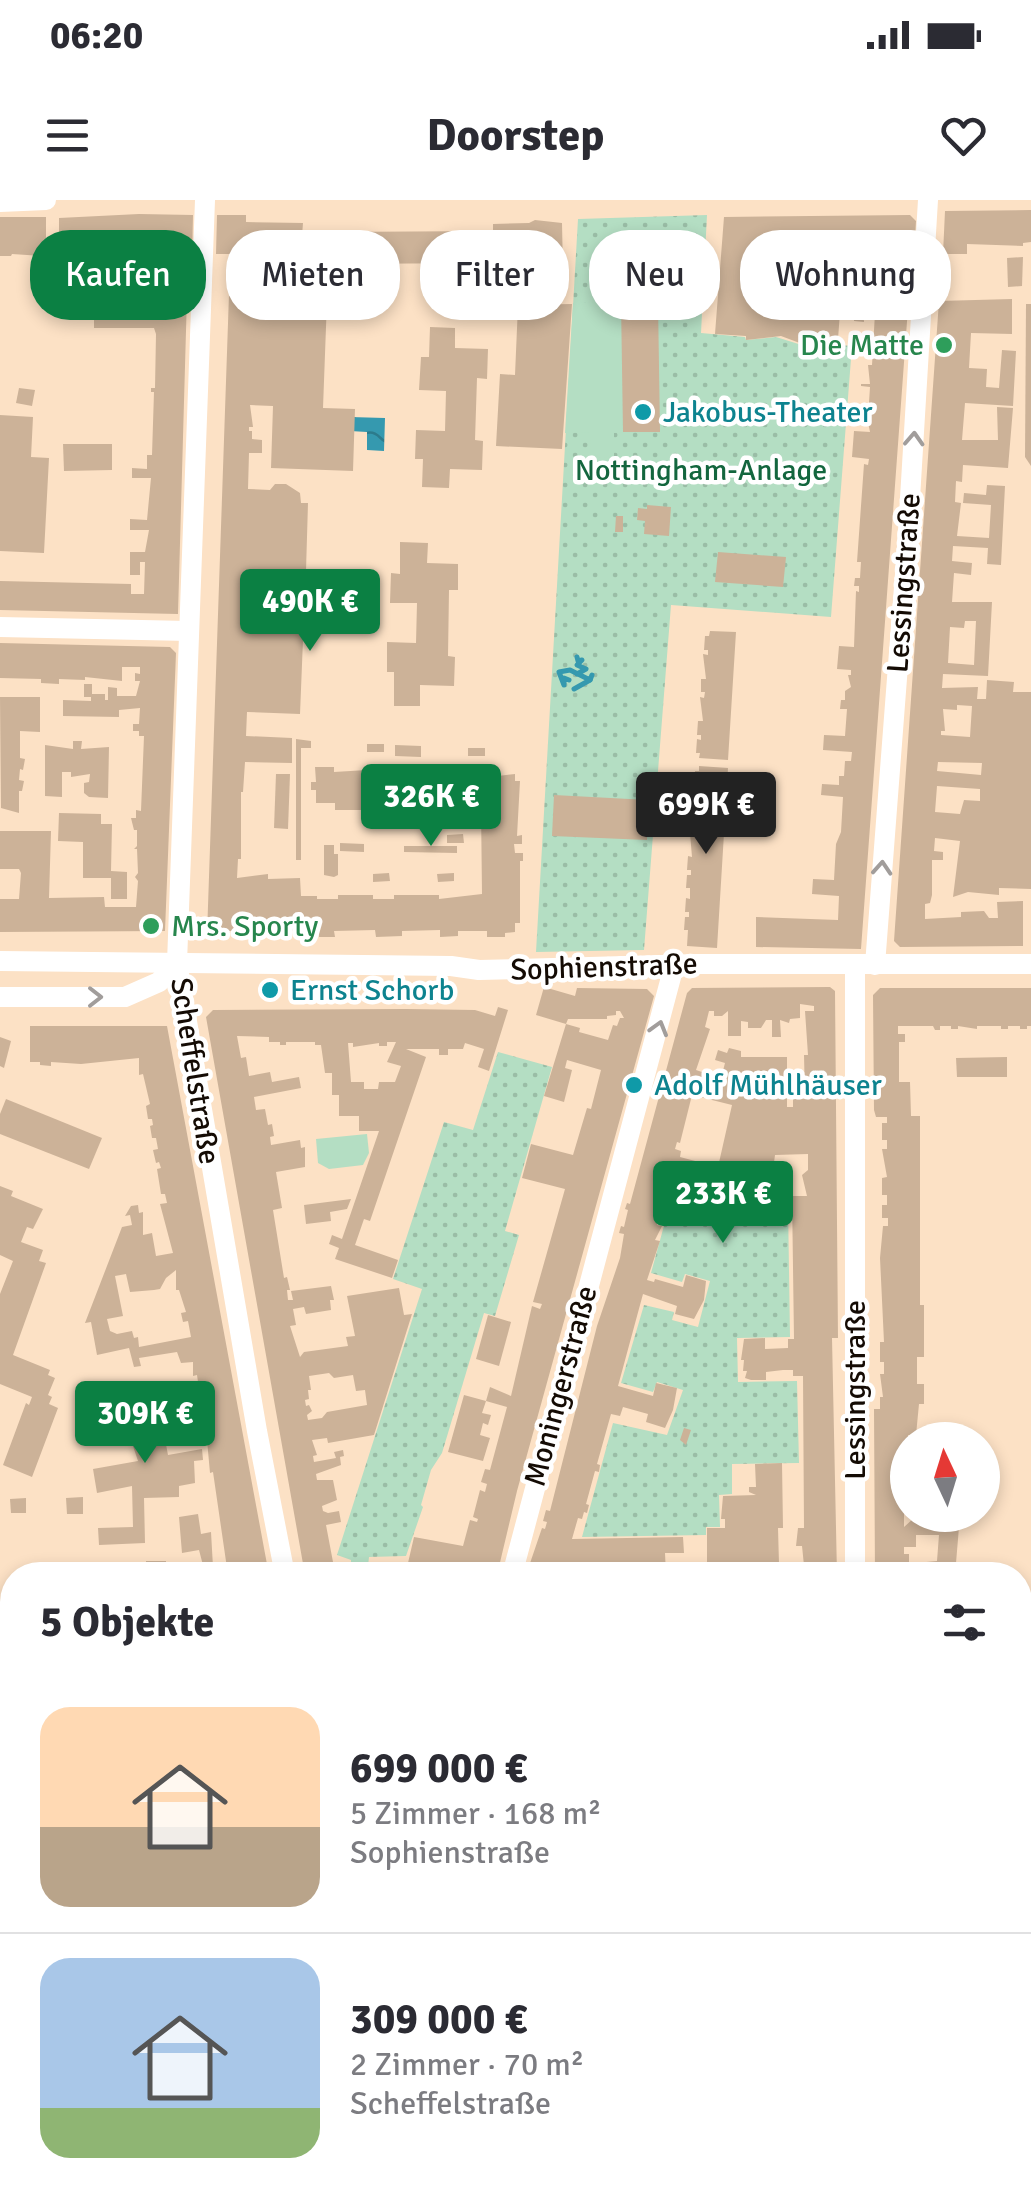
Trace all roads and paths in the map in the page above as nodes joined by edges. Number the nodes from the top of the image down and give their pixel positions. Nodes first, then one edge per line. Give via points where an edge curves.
1 (45, 200) edge
2 (205, 200) edge
3 (928, 200) edge
4 (0, 202) edge
5 (0, 627) edge
6 (190, 631) junction
7 (0, 961) edge
8 (178, 962) junction
9 (1031, 964) edge
10 (865, 965) junction
11 (674, 966) junction
12 (0, 997) edge
13 (282, 1562) edge
14 (515, 1562) edge
15 (855, 1562) edge

1 - 4 street
2 - 6 street, Scheffelstraße
10 -> 3 street, Lessingstraße via 907,548
5 - 6 street
6 - 8 street, Scheffelstraße
7 - 8 street, Sophienstraße
8 - 11 street, Sophienstraße via 495,970
12 -> 8 street via 125,997 159,982
8 - 13 street, Scheffelstraße
9 - 10 street, Sophienstraße
10 - 11 street, Sophienstraße
10 - 15 street, Lessingstraße
14 -> 11 street, Moningerstraße

